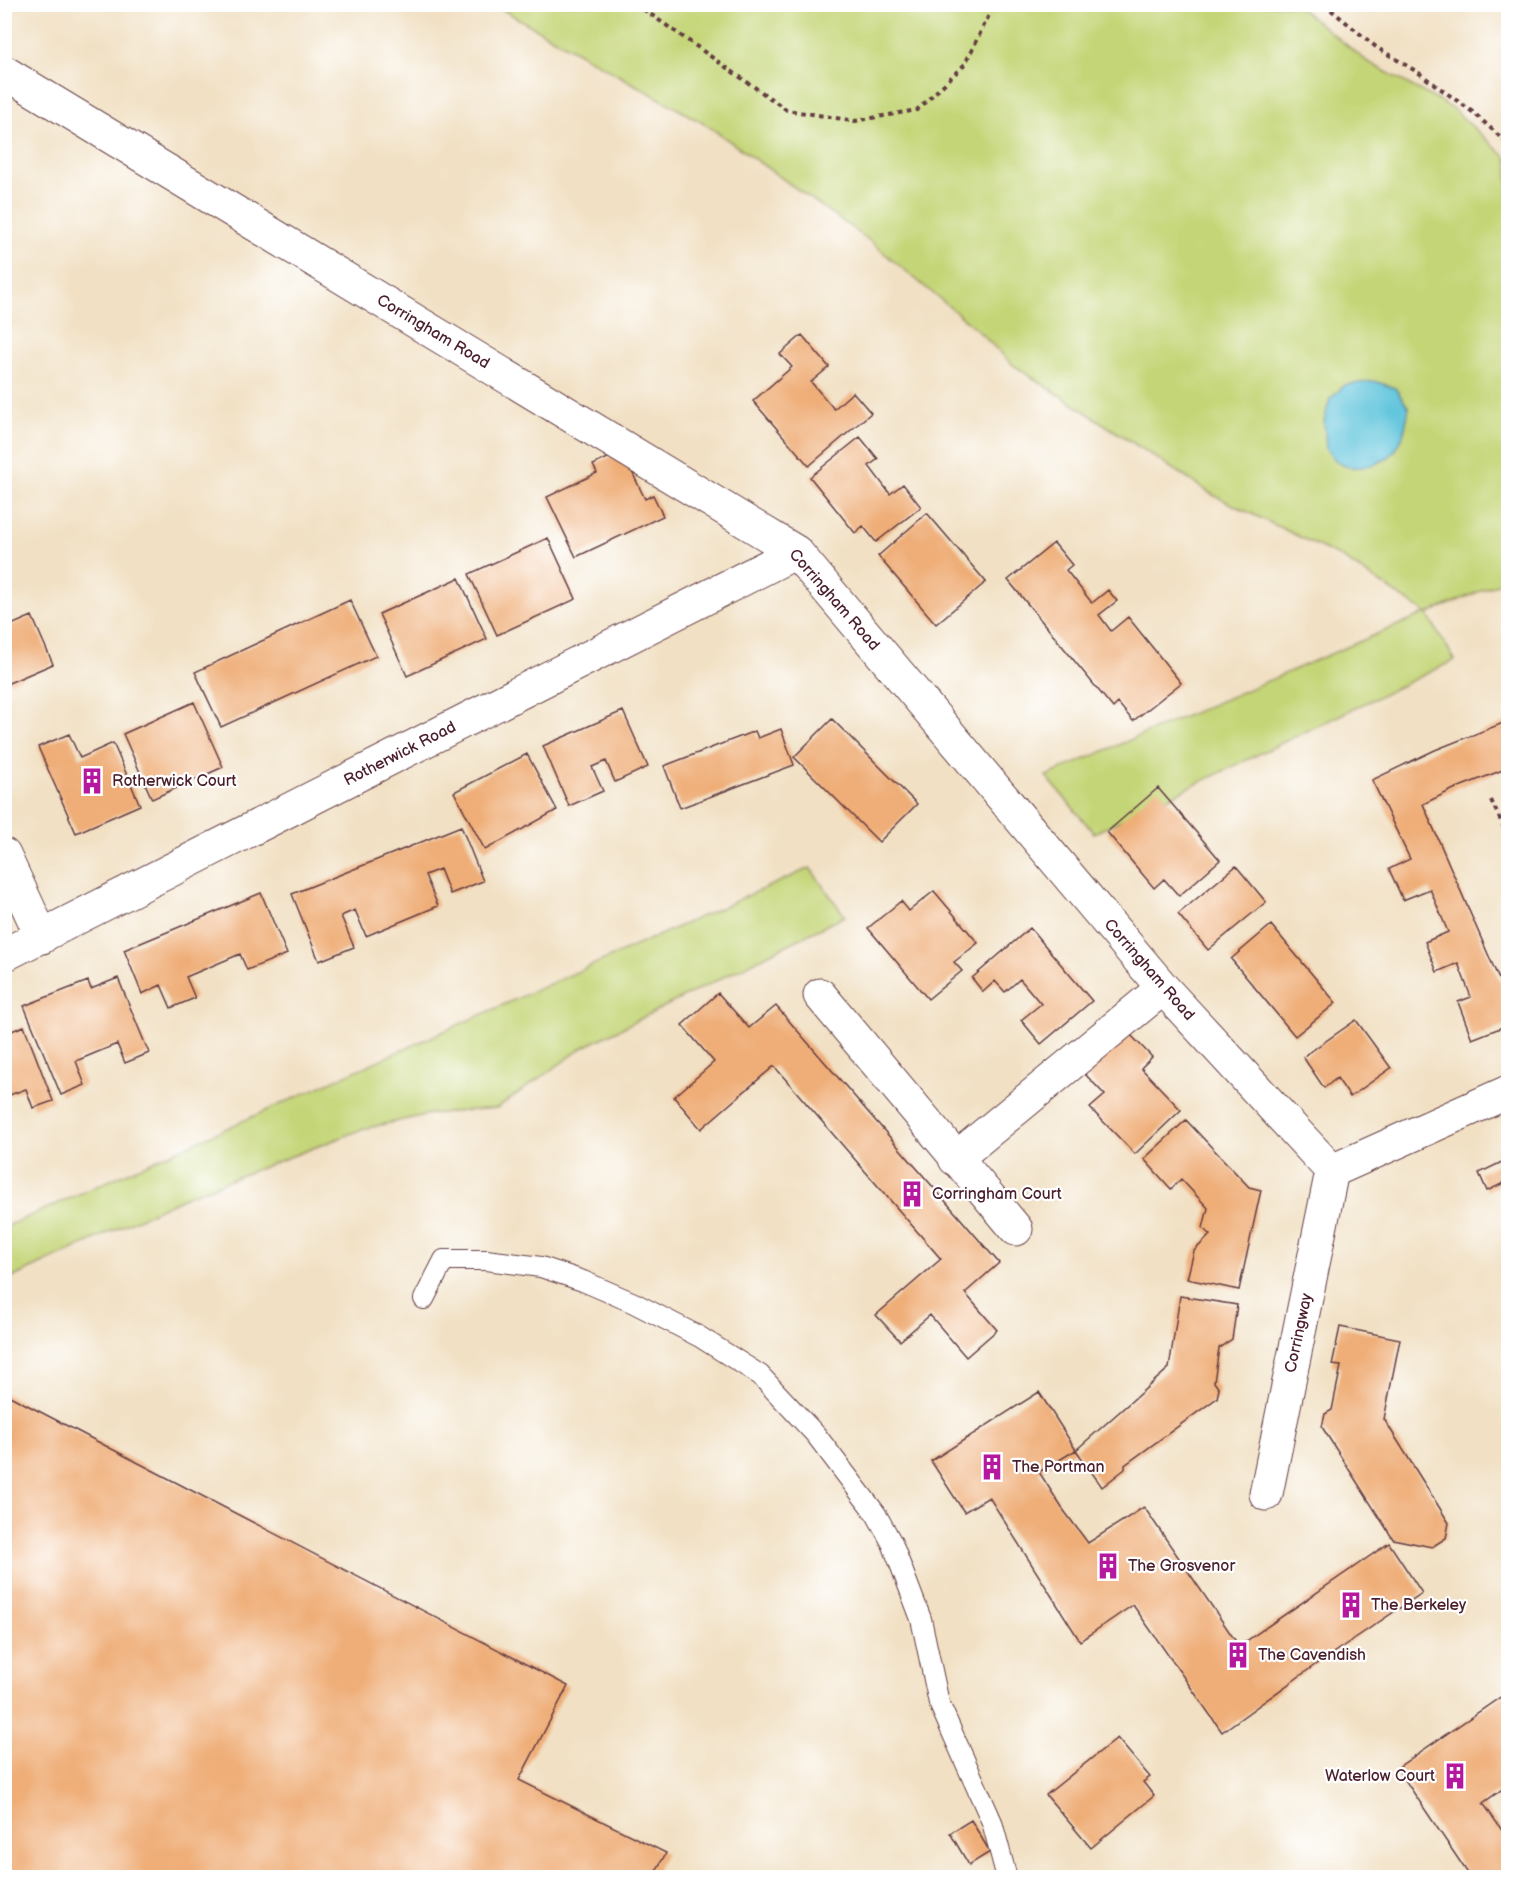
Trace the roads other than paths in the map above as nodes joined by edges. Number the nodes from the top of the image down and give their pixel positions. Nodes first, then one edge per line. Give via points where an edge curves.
1 (4, 72) edge
2 (796, 552) junction
3 (4, 855) edge
4 (42, 937) junction
5 (4, 955) edge
6 (1163, 988) junction
7 (820, 995) dead end
8 (1509, 1092) edge
9 (955, 1159) junction
10 (1332, 1171) junction
11 (1016, 1229) dead end
12 (424, 1299) dead end
13 (1266, 1494) dead end
14 (1007, 1878) edge

1 - 2 street, Corringham Road
2 - 4 street, Rotherwick Road
2 - 6 street, Corringham Road
3 - 4 street
4 - 5 street, Rotherwick Road
6 - 9 street
6 - 10 street, Corringham Road
7 - 9 street
8 - 10 street
9 - 11 street
10 - 13 street, Corringway
12 - 14 lane via 444,1260 542,1267 634,1303 700,1337 760,1375 816,1435 876,1514 892,1543 921,1620 939,1703 992,1822

